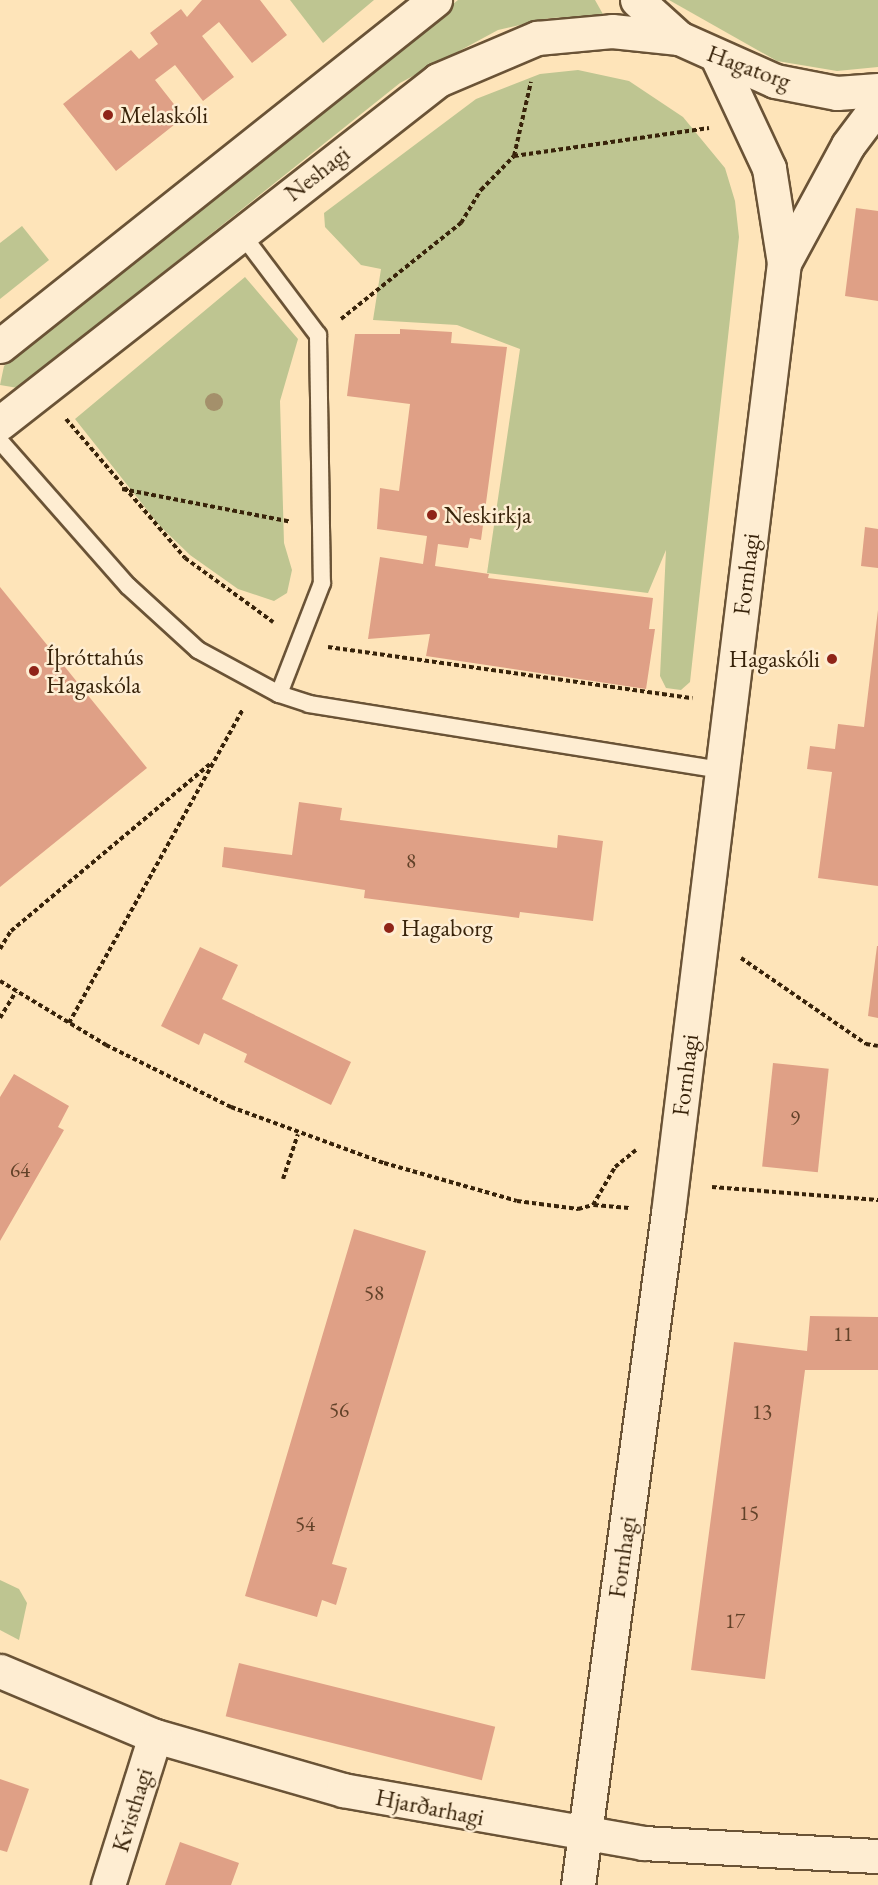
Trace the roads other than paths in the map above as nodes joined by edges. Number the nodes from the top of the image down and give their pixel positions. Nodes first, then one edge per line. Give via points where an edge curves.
1 (435, 0) edge
2 (637, 0) edge
3 (679, 38) junction
4 (718, 59) junction
5 (878, 90) edge
6 (878, 105) edge
7 (241, 232) junction
8 (784, 263) junction
9 (0, 346) edge
10 (0, 423) edge
11 (0, 441) edge
12 (279, 694) junction
13 (722, 770) junction
14 (0, 1671) edge
15 (155, 1736) junction
16 (585, 1835) junction
17 (878, 1856) edge
18 (108, 1885) edge
19 (578, 1885) edge

1 - 9 street
2 - 3 street, Hagatorg
3 - 4 street, Hagatorg
3 - 7 street, Neshagi via 612,31 537,38 438,80
4 - 5 street, Hagatorg via 786,83 837,93
4 - 8 street, Fornhagi via 769,168
6 - 8 street, Fornhagi via 837,163
7 - 10 street, Neshagi
7 - 12 lane via 318,336 322,583 302,643
8 - 13 street, Fornhagi
11 - 12 lane via 128,586 198,650
12 - 13 lane via 320,706
13 - 16 street, Fornhagi
14 - 15 street, Hjarðarhagi
15 - 16 street, Hjarðarhagi via 343,1790
15 - 18 street, Kvisthagi
16 - 17 street, Hjarðarhagi via 690,1848
16 - 19 street, Fornhagi

